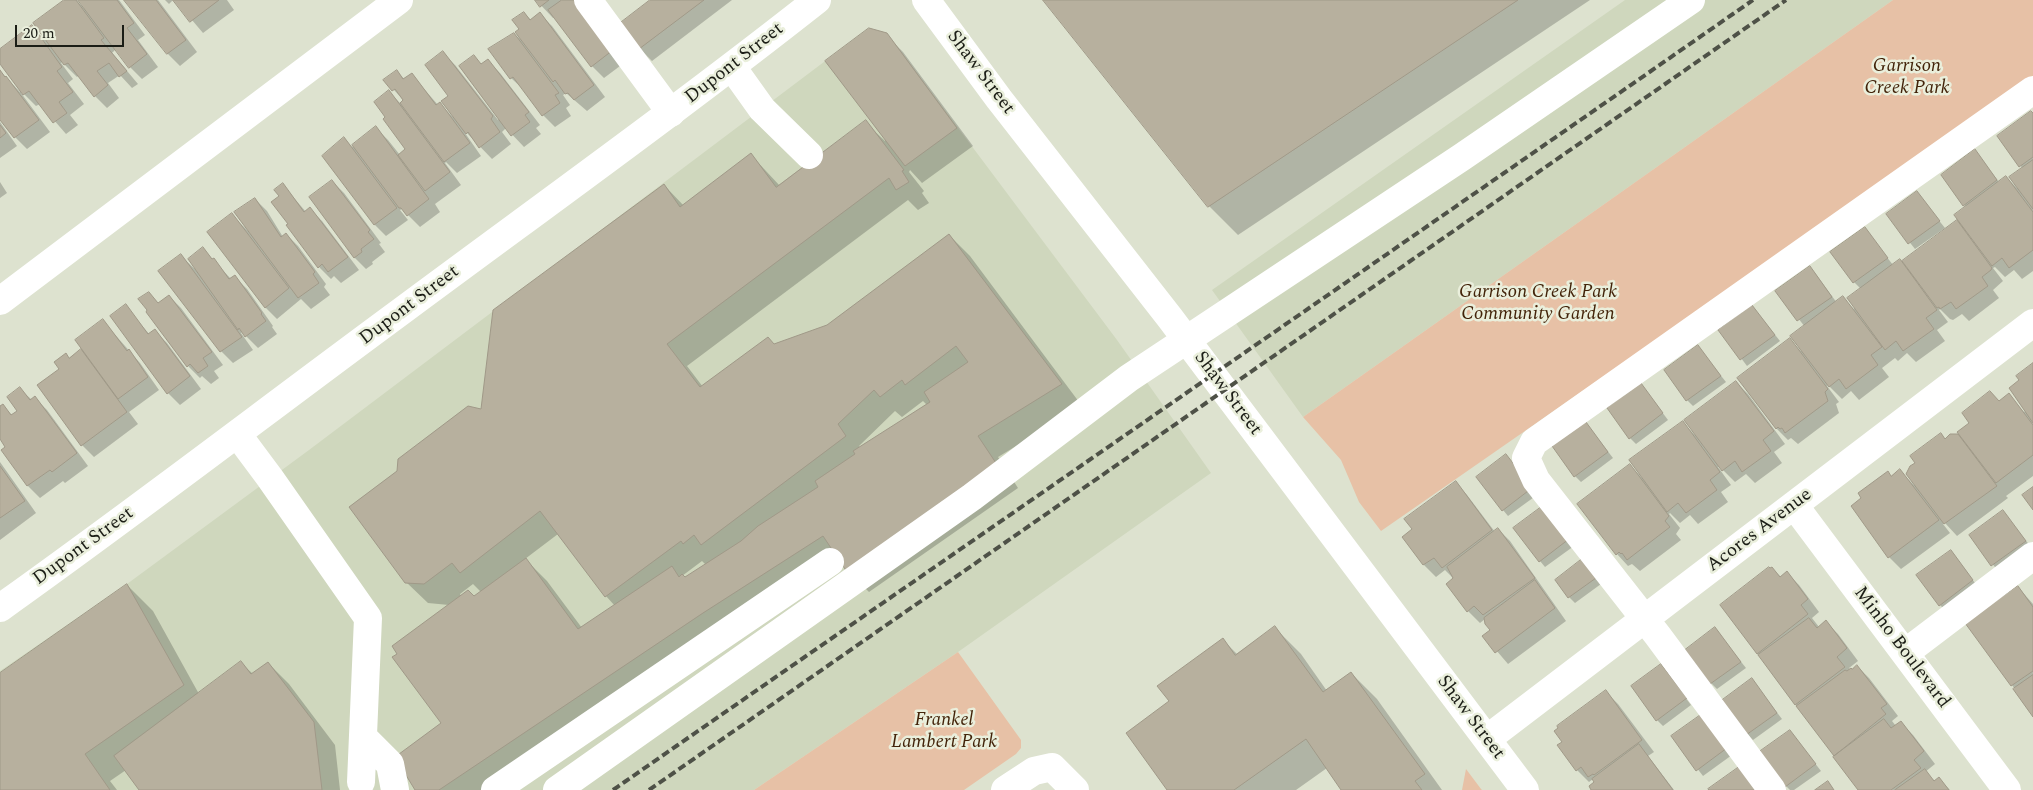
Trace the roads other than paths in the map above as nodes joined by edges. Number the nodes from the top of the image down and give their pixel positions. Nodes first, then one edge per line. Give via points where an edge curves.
1 (399, 0) edge
2 (588, 0) edge
3 (817, 0) edge
4 (926, 0) edge
5 (1691, 0) edge
6 (732, 67) junction
7 (2033, 90) edge
8 (671, 113) junction
9 (809, 155) dead end
10 (0, 301) edge
11 (2033, 323) edge
12 (238, 435) junction
13 (1794, 505) junction
14 (2033, 556) edge
15 (830, 562) dead end
16 (0, 608) edge
17 (1645, 619) junction
18 (1905, 653) junction
19 (363, 737) junction
20 (1487, 739) junction
21 (362, 782) dead end
22 (395, 790) edge
23 (495, 790) edge
24 (557, 790) edge
25 (1004, 790) edge
26 (1075, 790) edge
27 (1525, 790) edge
28 (1772, 790) edge
29 (2007, 790) edge

1 - 10 street
2 - 8 street
3 - 6 street, Dupont Street
4 - 20 street, Shaw Street
5 - 24 street via 1129,378 972,497
6 - 8 street, Dupont Street
6 - 9 street via 762,109
7 - 17 street via 1534,442 1526,458 1536,480
8 - 12 street, Dupont Street
11 - 13 street, Acores Avenue
12 - 16 street, Dupont Street
12 - 19 street via 368,618
13 - 17 street, Acores Avenue
13 - 18 street, Minho Boulevard
14 - 18 street
15 - 23 street
17 - 20 street, Acores Avenue
17 - 28 street
18 - 29 street, Minho Boulevard
19 - 21 street
19 - 22 street via 390,764
20 - 27 street, Shaw Street
25 - 26 street via 1034,771 1052,767

